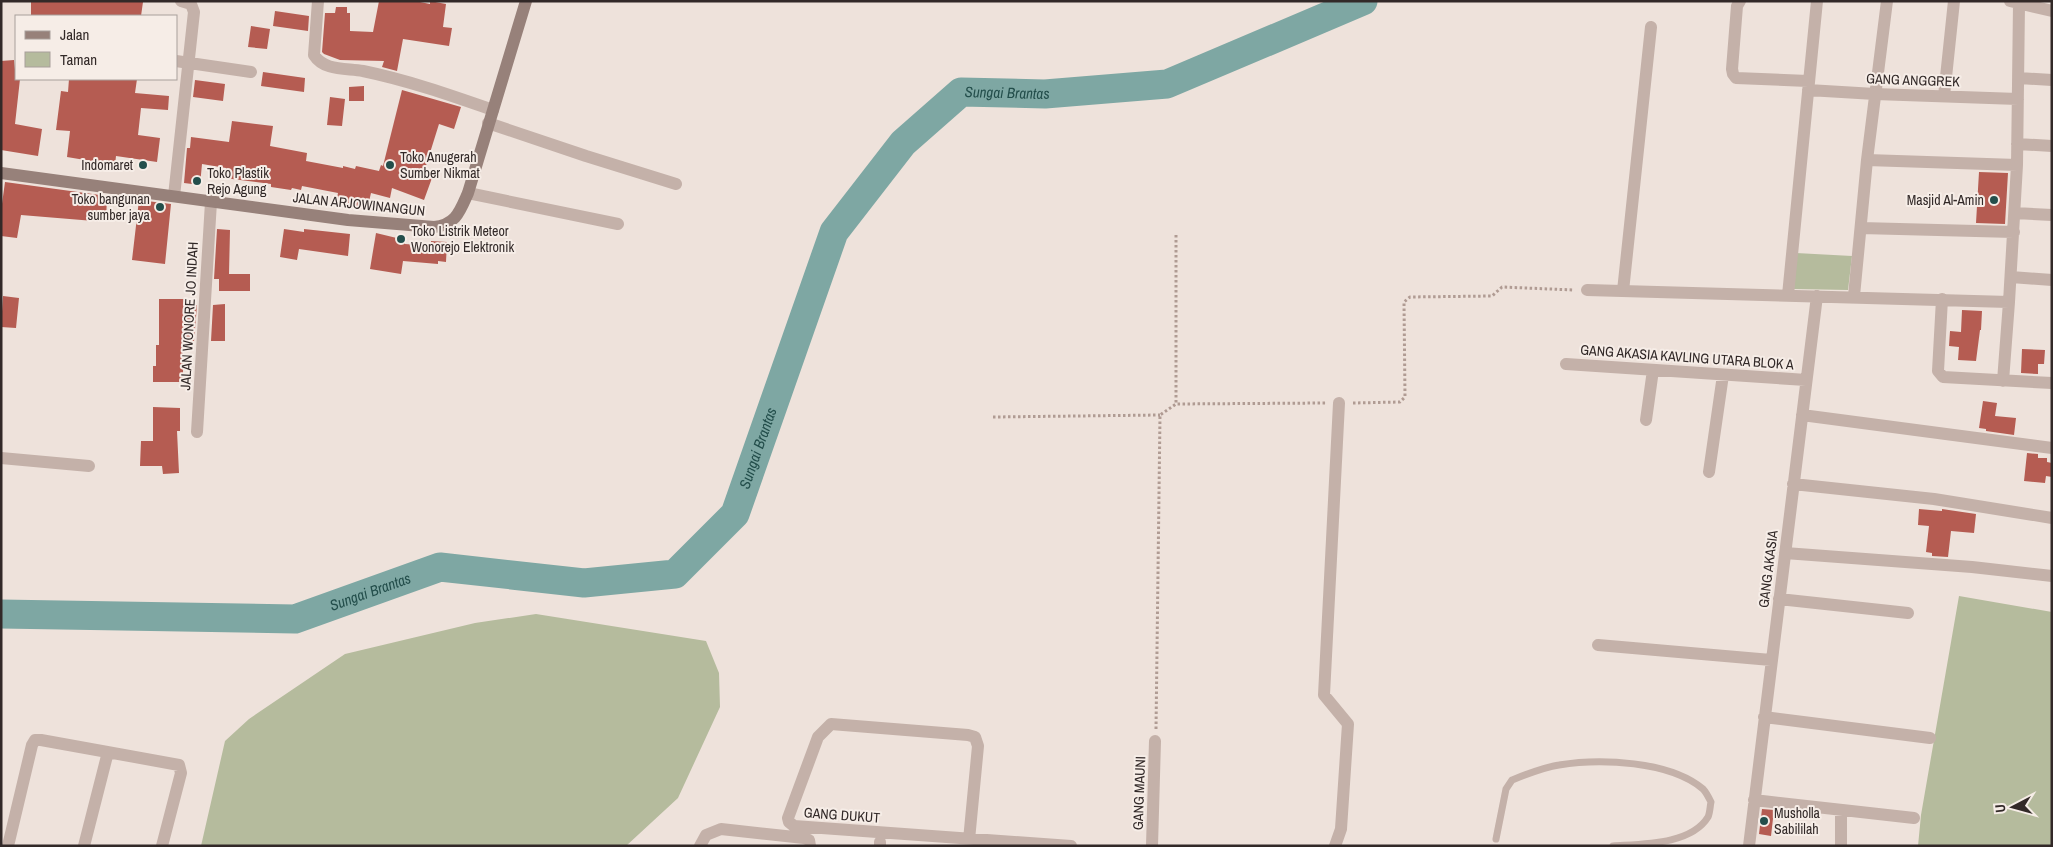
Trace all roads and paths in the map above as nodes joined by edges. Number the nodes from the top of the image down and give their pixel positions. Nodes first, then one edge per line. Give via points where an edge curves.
1 (181, 1) edge
2 (318, 1) edge
3 (526, 1) edge
4 (1740, 1) edge
5 (1817, 1) edge
6 (1887, 1) edge
7 (1954, 1) edge
8 (2014, 3) edge
9 (2052, 11) edge
10 (1651, 27) dead end
11 (183, 62) edge
12 (251, 72) dead end
13 (2019, 78) junction
14 (2052, 80) edge
15 (1808, 86) junction
16 (1875, 94) junction
17 (1944, 96) junction
18 (2018, 99) junction
19 (493, 110) junction
20 (488, 123) junction
21 (2018, 144) junction
22 (2052, 146) edge
23 (1867, 160) junction
24 (2017, 165) junction
25 (1, 174) edge
26 (676, 184) dead end
27 (468, 193) junction
28 (174, 196) junction
29 (210, 202) junction
30 (2015, 213) junction
31 (2052, 215) edge
32 (618, 224) dead end
33 (1860, 228) junction
34 (2014, 232) junction
35 (1176, 235) dead end
36 (2011, 277) junction
37 (2052, 280) edge
38 (1587, 290) joint
39 (1623, 291) junction
40 (1788, 295) junction
41 (1817, 296) junction
42 (1854, 296) junction
43 (1942, 299) junction
44 (2009, 302) junction
45 (1566, 364) dead end
46 (1653, 370) junction
47 (1723, 375) junction
48 (1806, 380) junction
49 (2003, 381) junction
50 (2052, 383) edge
51 (1339, 403) junction
52 (1176, 404) junction
53 (1160, 415) junction
54 (1802, 415) junction
55 (994, 417) dead end
56 (1646, 420) dead end
57 (197, 432) dead end
58 (2052, 448) edge
59 (1, 458) edge
60 (89, 466) dead end
61 (1709, 472) dead end
62 (1793, 484) junction
63 (2052, 518) edge
64 (1785, 553) junction
65 (2052, 576) edge
66 (1779, 599) junction
67 (1908, 613) dead end
68 (1598, 645) dead end
69 (1772, 660) junction
70 (1764, 716) junction
71 (1930, 738) dead end
72 (1156, 741) joint
73 (108, 752) junction
74 (1754, 800) junction
75 (1841, 810) junction
76 (1914, 818) dead end
77 (1496, 839) dead end
78 (969, 843) edge
79 (8, 846) edge
80 (84, 846) edge
81 (162, 846) edge
82 (700, 846) edge
83 (810, 846) edge
84 (1071, 846) edge
85 (1152, 846) edge
86 (1335, 846) edge
87 (1613, 846) edge
88 (1749, 846) edge
89 (1841, 846) edge

1 - 11 street via 191,4 194,12
2 - 19 street via 314,55 319,62 444,93
3 - 19 main road, JALAN ARJOWINANGUN
4 - 15 street, GANG ANGGREK via 1732,69 1736,78
5 - 15 street
6 - 16 street
7 - 17 street
8 - 9 street
8 - 13 street
10 - 39 street
11 - 12 street
11 - 28 street
13 - 14 street
13 - 18 street
15 - 16 street, GANG ANGGREK
15 - 40 street
16 - 17 street, GANG ANGGREK
16 - 23 street
17 - 18 street, GANG ANGGREK
18 - 21 street
19 - 20 main road, JALAN ARJOWINANGUN
20 - 26 street
20 - 27 main road, JALAN ARJOWINANGUN
21 - 22 street
21 - 24 street
23 - 24 street
23 - 33 street
24 - 30 street
25 - 28 main road, JALAN ARJOWINANGUN
27 - 29 main road, JALAN ARJOWINANGUN via 457,217 443,226 434,227 348,220
27 - 32 street
28 - 29 main road, JALAN ARJOWINANGUN
29 - 57 street, JALAN WONORE JO INDAH
30 - 31 street
30 - 34 street
33 - 34 street
33 - 42 street
34 - 36 street
35 - 52 path
36 - 37 street
36 - 44 street
38 - 39 street
38 - 51 path via 1502,287 1492,296 1410,297 1404,302 1405,397 1400,402
39 - 40 street
40 - 41 street
41 - 42 street
41 - 48 street, GANG AKASIA
42 - 43 street
43 - 44 street
43 - 49 street via 1940,375
44 - 49 street
45 - 46 street, GANG AKASIA KAVLING UTARA BLOK A
46 - 47 street, GANG AKASIA KAVLING UTARA BLOK A
46 - 56 street
47 - 48 street, GANG AKASIA KAVLING UTARA BLOK A
47 - 61 street
48 - 54 street, GANG AKASIA
49 - 50 street
51 - 52 path
51 - 86 street via 1324,695 1348,724 1341,829
52 - 53 path
53 - 55 path
53 - 72 path
54 - 58 street
54 - 62 street, GANG AKASIA
59 - 60 street
62 - 63 street via 1934,498
62 - 64 street, GANG AKASIA
64 - 65 street
64 - 66 street, GANG AKASIA
66 - 67 street
66 - 69 street, GANG AKASIA
68 - 69 street
69 - 70 street, GANG AKASIA
70 - 71 street
70 - 74 street, GANG AKASIA
72 - 85 street, GANG MAUNI
73 - 79 street via 35,740
73 - 80 street
73 - 81 street via 181,767
74 - 75 street
74 - 88 street, GANG AKASIA
75 - 76 street
75 - 89 street
77 - 87 lane via 1506,789 1512,780 1557,765 1586,761 1671,770 1703,789 1711,802 1708,816 1695,831 1654,843
78 - 78 street, GANG DUKUT via 794,826 788,818 818,737 831,724 972,735 978,746
78 - 84 street
82 - 83 street via 706,835 721,829 804,838 809,840

